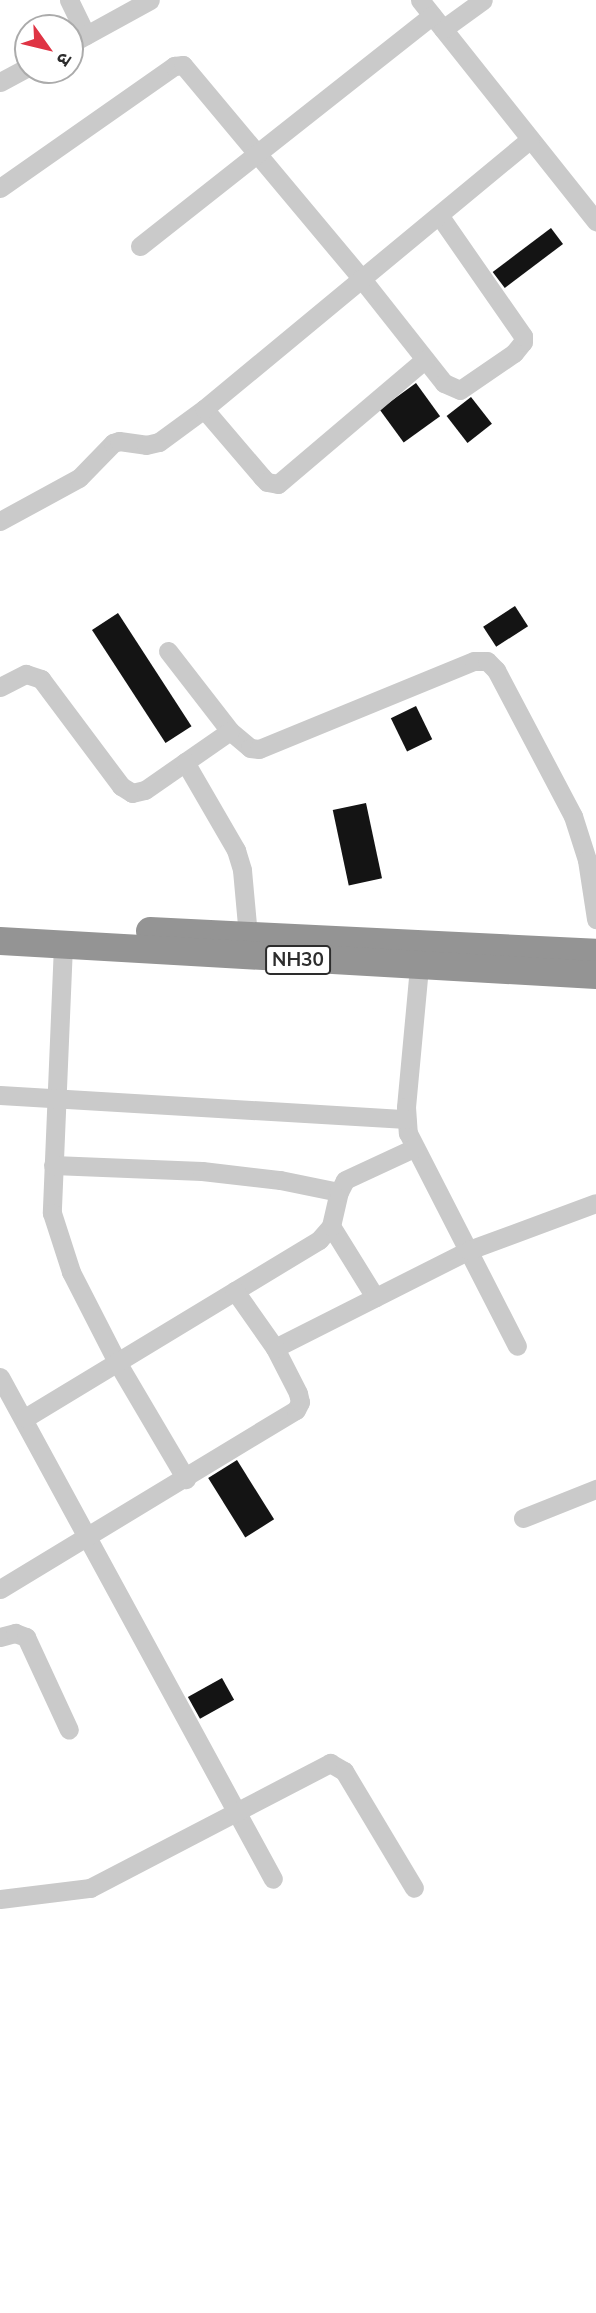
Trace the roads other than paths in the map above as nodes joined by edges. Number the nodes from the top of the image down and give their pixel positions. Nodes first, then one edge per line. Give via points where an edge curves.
1 (150, 0) edge
2 (483, 0) edge
3 (432, 15) edge
4 (84, 37) edge
5 (530, 139) junction
6 (257, 153) junction
7 (0, 188) edge
8 (439, 215) junction
9 (596, 221) edge
10 (140, 247) dead end
11 (361, 278) junction
12 (425, 359) junction
13 (204, 410) junction
14 (0, 521) edge
15 (168, 651) dead end
16 (0, 687) edge
17 (230, 731) junction
18 (185, 762) junction
19 (596, 919) edge
20 (0, 923) edge
21 (248, 936) junction
22 (0, 941) edge
23 (63, 945) junction
24 (596, 953) edge
25 (419, 967) junction
26 (596, 975) edge
27 (0, 1095) edge
28 (57, 1098) junction
29 (406, 1119) junction
30 (414, 1148) junction
31 (53, 1165) junction
32 (339, 1192) junction
33 (596, 1203) edge
34 (331, 1226) junction
35 (469, 1250) junction
36 (235, 1291) junction
37 (375, 1297) junction
38 (517, 1346) dead end
39 (275, 1348) junction
40 (117, 1362) junction
41 (0, 1377) edge
42 (25, 1418) junction
43 (186, 1479) junction
44 (596, 1489) edge
45 (523, 1518) dead end
46 (87, 1539) junction
47 (0, 1589) edge
48 (0, 1637) edge
49 (69, 1730) dead end
50 (237, 1812) junction
51 (273, 1879) dead end
52 (414, 1888) dead end
53 (0, 1899) edge

1 - 4 street
2 - 3 street
3 - 5 street
3 - 6 street
5 - 8 street
5 - 9 street
6 - 7 street via 190,71 179,65
6 - 10 street
6 - 11 street
8 - 11 street
8 - 12 street via 520,329 523,342 460,390 444,383
11 - 12 street
11 - 13 street
12 - 13 street via 278,484 267,482
13 - 14 street via 152,445 113,443 79,478
15 - 17 street
16 - 18 street via 26,674 41,678 121,786 132,793 145,790
17 - 18 street
17 - 19 street via 250,748 270,747 474,661 487,661 496,670 573,816 587,860
18 - 21 street via 236,850
20 - 21 highway, NH30
21 - 24 highway, NH30
22 - 23 highway, NH30
23 - 25 highway, NH30
23 - 28 street
25 - 26 highway, NH30
25 - 29 street
27 - 28 street
28 - 29 street
28 - 31 street
29 - 30 street
30 - 32 street via 352,1176
30 - 35 street
31 - 32 street via 202,1171
31 - 40 street via 52,1213 60,1243
32 - 34 street
33 - 35 street
34 - 36 street via 319,1240
34 - 37 street
35 - 37 street
35 - 38 street
36 - 39 street
36 - 40 street
37 - 39 street
39 - 43 street via 300,1398 296,1410
40 - 42 street
40 - 43 street
41 - 42 street
42 - 46 street
43 - 46 street
44 - 45 street
46 - 47 street
46 - 50 street
48 - 49 street via 15,1633 26,1637
50 - 51 street
50 - 52 street via 323,1764 335,1764 344,1771
50 - 53 street via 90,1888

